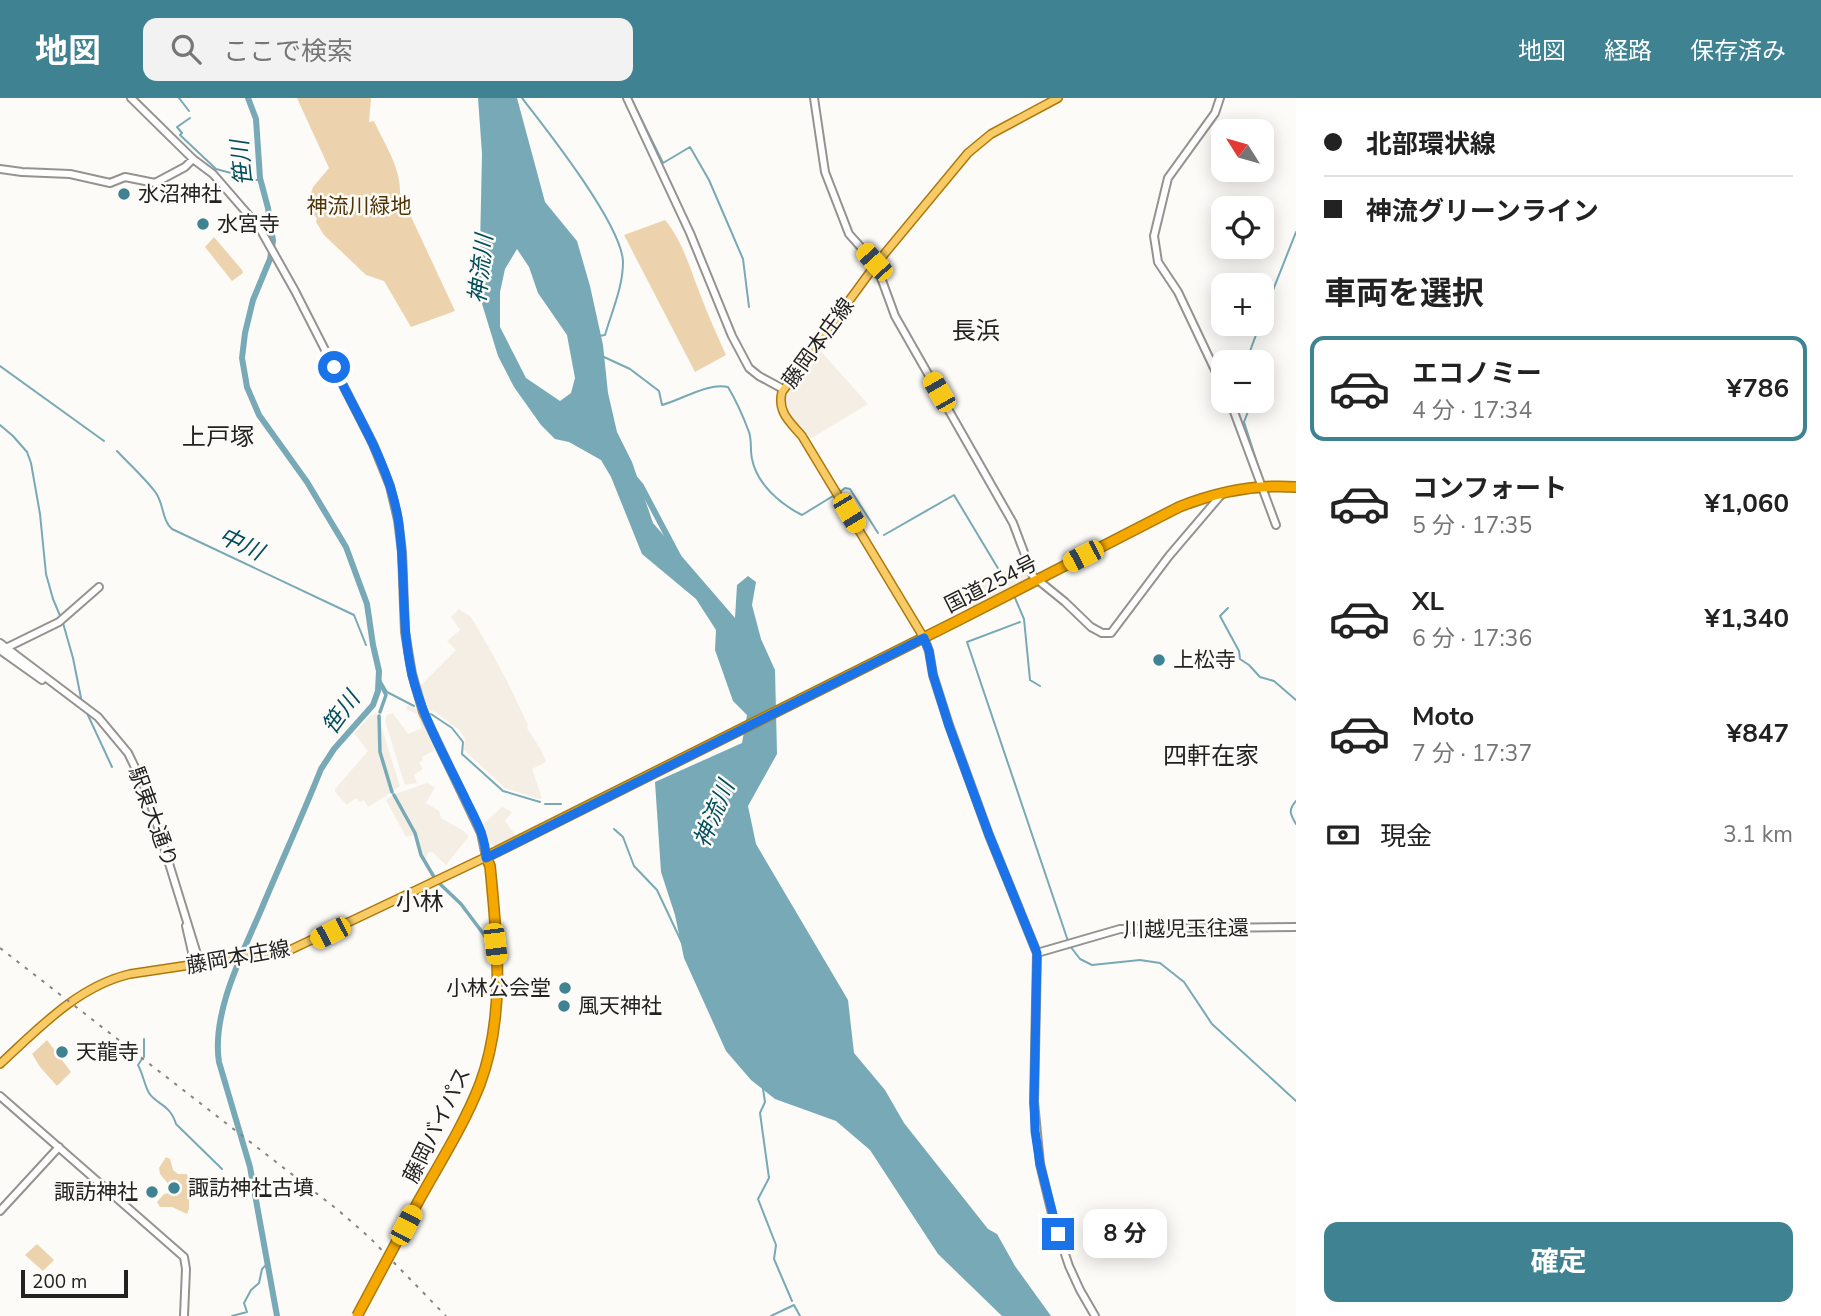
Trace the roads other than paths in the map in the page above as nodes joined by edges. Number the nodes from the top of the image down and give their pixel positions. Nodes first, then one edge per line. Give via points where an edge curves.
1 (131, 98) edge
2 (627, 98) edge
3 (814, 98) edge
4 (1058, 98) edge
5 (1220, 98) edge
6 (193, 159) junction
7 (0, 169) edge
8 (876, 264) junction
9 (1211, 362) edge
10 (783, 389) junction
11 (1235, 413) edge
12 (1262, 486) junction
13 (1296, 487) edge
14 (1222, 493) junction
15 (1276, 526) dead end
16 (1036, 580) junction
17 (99, 587) dead end
18 (921, 639) junction
19 (0, 643) edge
20 (3, 649) edge
21 (486, 858) junction
22 (1296, 927) edge
23 (1037, 953) junction
24 (198, 964) junction
25 (0, 1063) edge
26 (0, 1096) edge
27 (59, 1147) junction
28 (0, 1211) edge
29 (184, 1316) edge
30 (357, 1316) edge
31 (1095, 1316) edge

1 - 6 street
2 - 10 street via 677,203 732,337 749,368
3 - 8 street via 825,172 850,235
4 - 8 main road, 藤岡本庄線 via 975,146
5 - 9 street via 1215,113 1168,178 1154,236 1158,262 1178,292
6 - 7 street via 155,183 125,177 110,183 70,174
6 - 21 street via 213,174 259,228 373,444 395,504 401,539 405,632 412,674 423,712 481,834
8 - 10 main road, 藤岡本庄線
8 - 16 street via 895,316 1013,523
10 - 18 main road, 藤岡本庄線 via 780,400 786,420 802,436
11 - 12 street
12 - 13 highway, 国道254号
12 - 14 highway, 国道254号
12 - 15 street
14 - 16 highway, 国道254号 via 1179,507
14 - 16 street via 1111,633 1090,627
16 - 18 highway, 国道254号
17 - 20 street via 62,620
18 - 21 highway, 国道254号
18 - 23 street via 929,651 949,726 989,835
19 - 20 street, 駅東大通り
20 - 24 street, 駅東大通り via 95,720 124,755 144,794
21 - 24 main road, 藤岡本庄線 via 298,948
21 - 30 highway, 藤岡バイパス, bridge via 497,978 494,1027 480,1084
22 - 23 street, 川越児玉往還 via 1120,929
23 - 31 street via 1034,1102 1040,1164 1069,1266
24 - 25 main road, 藤岡本庄線 via 130,974 97,986 71,1002
26 - 27 street
27 - 28 street
27 - 29 street via 184,1257

